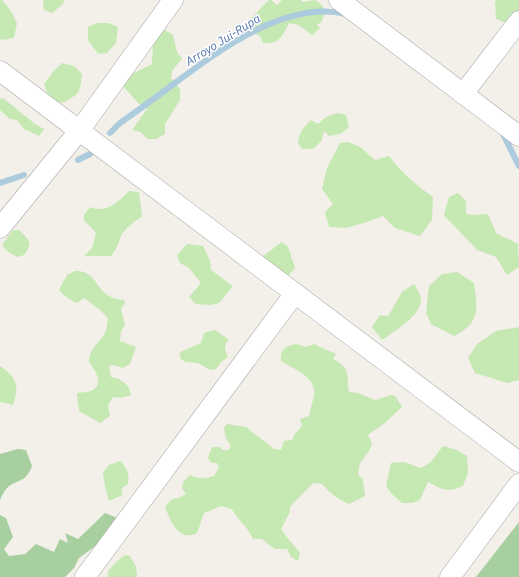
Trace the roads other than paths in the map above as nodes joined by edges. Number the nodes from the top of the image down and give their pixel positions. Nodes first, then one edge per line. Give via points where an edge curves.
1 (173, 0) edge
2 (339, 0) edge
3 (519, 21) edge
4 (0, 71) edge
5 (463, 94) junction
6 (79, 131) junction
7 (519, 136) edge
8 (0, 228) edge
9 (295, 293) junction
10 (519, 462) edge
11 (519, 484) edge
12 (85, 577) edge
13 (450, 577) edge

1 - 6 street
2 - 5 street
3 - 5 street
4 - 6 street
5 - 7 street
6 - 8 street
6 - 9 street
9 - 10 street
9 - 12 street
11 - 13 street

